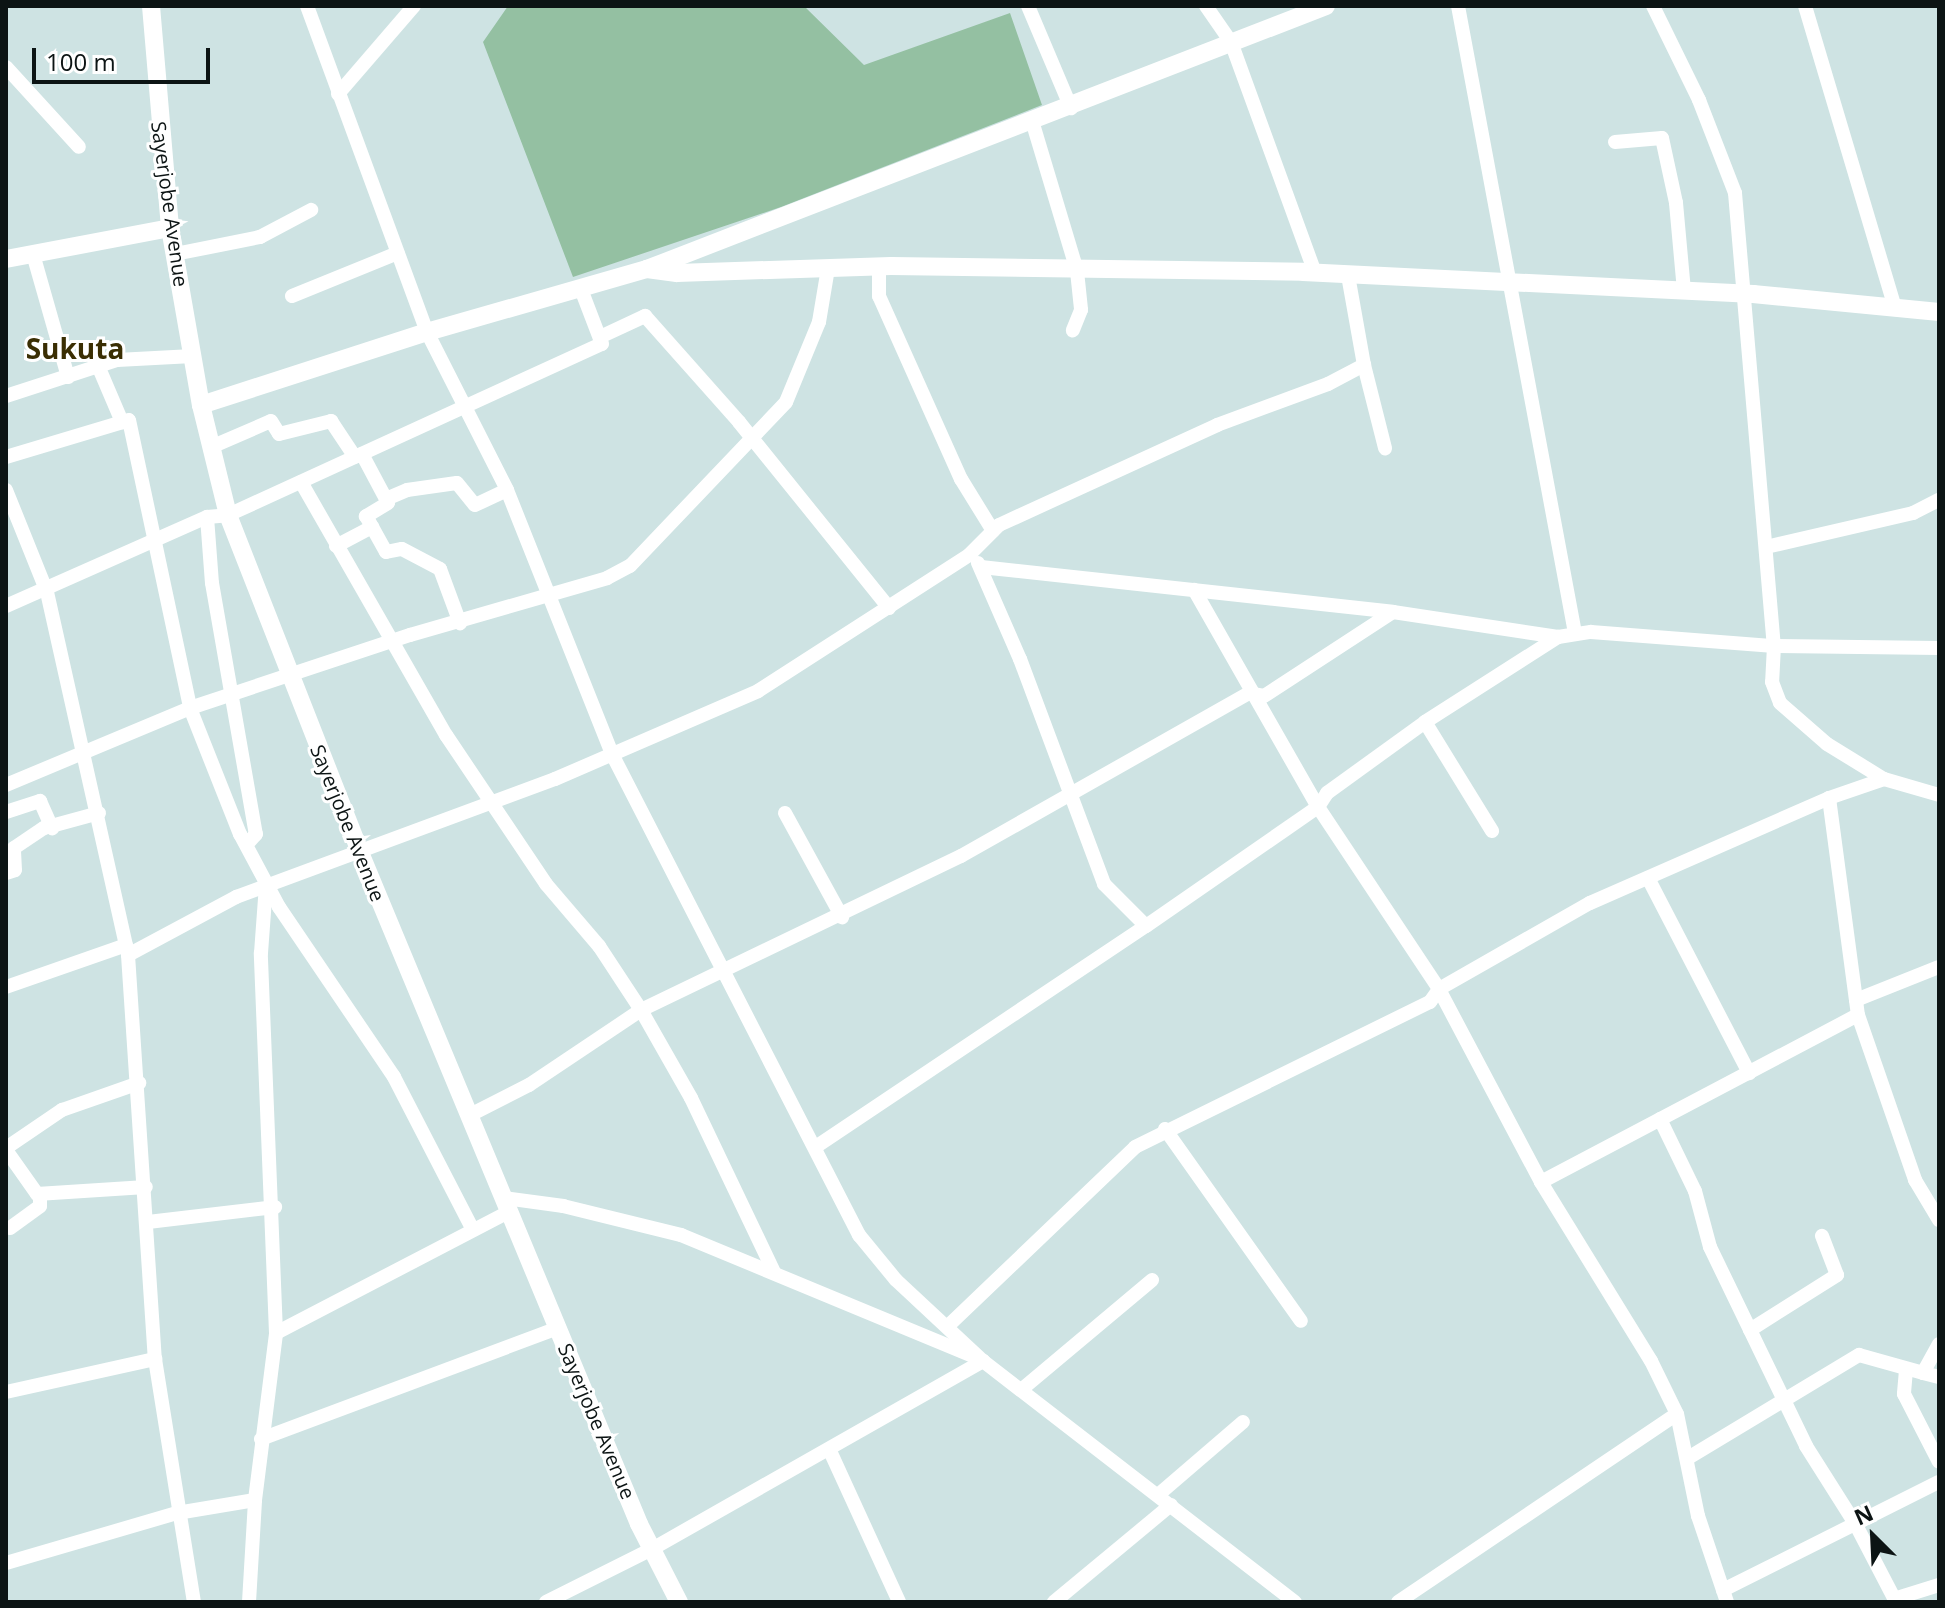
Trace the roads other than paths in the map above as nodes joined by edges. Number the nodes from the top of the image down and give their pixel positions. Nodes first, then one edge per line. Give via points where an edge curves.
1 (151, 6) edge
2 (307, 6) edge
3 (414, 6) edge
4 (1028, 6) edge
5 (1206, 6) edge
6 (1326, 6) edge
7 (1458, 6) edge
8 (1653, 6) edge
9 (1805, 6) edge
10 (1231, 42) junction
11 (6, 67) edge
12 (338, 94) junction
13 (1071, 108) junction
14 (1033, 124) junction
15 (1615, 142) dead end
16 (79, 147) dead end
17 (311, 210) dead end
18 (170, 228) junction
19 (398, 253) junction
20 (33, 254) junction
21 (175, 254) junction
22 (6, 259) edge
23 (879, 266) junction
24 (828, 268) junction
25 (647, 269) junction
26 (1077, 271) junction
27 (1315, 273) junction
28 (1348, 275) junction
29 (1509, 284) junction
30 (581, 289) junction
31 (1684, 291) junction
32 (1741, 294) junction
33 (292, 296) dead end
34 (1894, 305) junction
35 (1939, 312) edge
36 (1073, 330) dead end
37 (427, 332) junction
38 (600, 337) junction
39 (193, 356) junction
40 (1364, 365) junction
41 (99, 368) junction
42 (68, 377) junction
43 (6, 396) edge
44 (201, 405) junction
45 (462, 409) junction
46 (122, 422) junction
47 (752, 441) junction
48 (211, 447) junction
49 (1385, 448) dead end
50 (358, 456) junction
51 (6, 457) edge
52 (301, 482) junction
53 (6, 490) edge
54 (507, 490) junction
55 (386, 499) junction
56 (1939, 500) edge
57 (228, 515) junction
58 (207, 517) junction
59 (12, 522) edge
60 (372, 527) junction
61 (993, 531) junction
62 (152, 541) junction
63 (336, 546) junction
64 (1766, 547) junction
65 (969, 555) junction
66 (981, 567) junction
67 (1194, 590) junction
68 (47, 592) junction
69 (546, 596) junction
70 (6, 606) edge
71 (889, 608) junction
72 (1393, 612) junction
73 (460, 623) junction
74 (1575, 633) junction
75 (1558, 637) junction
76 (389, 643) junction
77 (1774, 646) junction
78 (1939, 648) edge
79 (289, 678) junction
80 (1249, 693) junction
81 (231, 694) junction
82 (190, 708) junction
83 (1425, 722) junction
84 (86, 749) junction
85 (612, 754) junction
86 (1884, 779) junction
87 (6, 785) edge
88 (1067, 795) junction
89 (1939, 795) edge
90 (1829, 798) junction
91 (494, 802) junction
92 (1318, 807) junction
93 (6, 812) edge
94 (99, 813) junction
95 (785, 813) dead end
96 (52, 828) junction
97 (1492, 831) dead end
98 (248, 843) junction
99 (361, 855) junction
100 (6, 873) edge
101 (1648, 878) junction
102 (266, 885) junction
103 (842, 917) junction
104 (1146, 926) junction
105 (127, 950) junction
106 (1939, 967) edge
107 (721, 971) junction
108 (6, 987) edge
109 (1439, 989) junction
110 (1857, 1008) junction
111 (641, 1010) junction
112 (1749, 1073) junction
113 (139, 1083) junction
114 (470, 1115) junction
115 (1660, 1119) junction
116 (1165, 1129) junction
117 (817, 1146) junction
118 (6, 1149) edge
119 (1541, 1182) junction
120 (146, 1187) junction
121 (40, 1194) junction
122 (507, 1205) junction
123 (275, 1207) junction
124 (1939, 1220) edge
125 (148, 1222) junction
126 (10, 1228) dead end
127 (472, 1228) junction
128 (1822, 1236) dead end
129 (774, 1272) junction
130 (1152, 1280) dead end
131 (1301, 1321) dead end
132 (949, 1325) junction
133 (558, 1328) junction
134 (1750, 1330) junction
135 (276, 1333) junction
136 (1939, 1344) edge
137 (155, 1359) junction
138 (983, 1361) junction
139 (1906, 1370) junction
140 (1923, 1373) junction
141 (1939, 1377) edge
142 (1021, 1390) junction
143 (6, 1392) edge
144 (1784, 1401) junction
145 (1677, 1414) junction
146 (1243, 1422) dead end
147 (261, 1439) junction
148 (830, 1451) junction
149 (1688, 1458) junction
150 (1939, 1462) edge
151 (1939, 1482) edge
152 (1158, 1495) junction
153 (255, 1500) junction
154 (1171, 1505) junction
155 (177, 1513) junction
156 (1856, 1525) junction
157 (652, 1549) junction
158 (6, 1563) edge
159 (1939, 1585) edge
160 (1725, 1596) edge
161 (1895, 1601) edge
162 (194, 1602) edge
163 (249, 1602) edge
164 (546, 1602) edge
165 (679, 1602) edge
166 (899, 1602) edge
167 (1054, 1602) edge
168 (1295, 1602) edge
169 (1398, 1602) edge

1 - 18 street, Sayerjobe Avenue
2 - 12 street
3 - 12 street
4 - 13 street
5 - 10 street
6 - 10 street
7 - 29 street
8 - 32 street via 1735,193
9 - 34 street
10 - 13 street
10 - 27 street
11 - 16 street
12 - 19 street
13 - 14 street
14 - 25 street
14 - 26 street
15 - 31 street via 1662,138 1676,203
17 - 21 street via 260,237
18 - 20 street
18 - 21 street, Sayerjobe Avenue
19 - 33 street
19 - 37 street
20 - 22 street
20 - 42 street
21 - 39 street, Sayerjobe Avenue
23 - 24 street
23 - 26 street
23 - 61 street via 879,296 961,479
24 - 25 street via 677,273
24 - 47 street via 819,322 794,385
25 - 30 street
26 - 27 street
26 - 36 street via 1081,310
27 - 28 street
28 - 29 street
28 - 40 street
29 - 31 street
29 - 74 street
30 - 37 street
30 - 38 street
31 - 32 street
32 - 34 street
32 - 64 street
34 - 35 street
37 - 44 street
37 - 45 street
38 - 45 street via 602,344
38 - 47 street via 645,316
39 - 41 street via 117,360
39 - 44 street, Sayerjobe Avenue
40 - 49 street
40 - 61 street via 1217,425
41 - 42 street
41 - 46 street
42 - 43 street
44 - 48 street, Sayerjobe Avenue
45 - 50 street
45 - 54 street
46 - 51 street
46 - 62 street via 129,420
47 - 69 street via 630,566
47 - 71 street
48 - 50 street via 271,421 279,434 331,421
48 - 57 street, Sayerjobe Avenue
50 - 52 street
50 - 55 street
52 - 57 street
52 - 63 street
53 - 59 street
54 - 55 street via 475,505 457,483
54 - 69 street
55 - 60 street via 388,503 366,516
56 - 64 street via 1913,513
57 - 58 street
57 - 79 street, Sayerjobe Avenue
58 - 62 street
58 - 81 street
59 - 68 street
60 - 63 street
60 - 73 street via 386,552 402,549 440,569
61 - 65 street
62 - 68 street
62 - 82 street
63 - 76 street
64 - 77 street
65 - 66 street
65 - 71 street
66 - 67 street
66 - 88 street
67 - 72 street
67 - 80 street
68 - 70 street
68 - 84 street
69 - 73 street
69 - 85 street
71 - 85 street via 758,691
72 - 75 street
72 - 80 street via 1264,696
73 - 76 street
74 - 75 street
74 - 77 street
75 - 83 street
76 - 79 street
76 - 91 street
77 - 78 street
77 - 86 street via 1772,682 1780,703 1827,744
79 - 81 street
79 - 99 street, Sayerjobe Avenue
80 - 88 street
80 - 92 street
81 - 82 street
81 - 98 street via 256,834
82 - 84 street
82 - 98 street
83 - 92 street via 1327,793
83 - 97 street
84 - 87 street
84 - 94 street
85 - 91 street
85 - 107 street
86 - 89 street
86 - 90 street
88 - 103 street
88 - 104 street via 1104,884
90 - 101 street
90 - 110 street
91 - 99 street
91 - 111 street via 546,884 599,946
92 - 104 street
92 - 109 street
93 - 96 street via 40,801
94 - 96 street
94 - 105 street
95 - 103 street
96 - 100 street via 14,848 15,870
98 - 102 street
99 - 102 street
99 - 114 street, Sayerjobe Avenue
101 - 109 street via 1590,903
101 - 112 street
102 - 105 street
102 - 123 street via 261,953
102 - 127 street via 394,1077
103 - 107 street
104 - 117 street
105 - 108 street
105 - 113 street
106 - 110 street
107 - 111 street
107 - 117 street
109 - 116 street via 1430,1002
109 - 119 street
110 - 112 street
110 - 124 street via 1915,1180
111 - 114 street via 529,1085
111 - 129 street via 691,1098
112 - 115 street
113 - 118 street via 62,1110
113 - 120 street
114 - 122 street, Sayerjobe Avenue
115 - 119 street
115 - 134 street via 1695,1191 1710,1247
116 - 131 street
116 - 132 street via 1135,1147
117 - 132 street via 859,1235 896,1280
118 - 121 street
119 - 145 street via 1651,1361
120 - 121 street
120 - 125 street
121 - 126 street via 40,1206
122 - 127 street
122 - 129 street via 626,1220
122 - 133 street, Sayerjobe Avenue
123 - 125 street
123 - 135 street
125 - 137 street
127 - 135 street
128 - 134 street via 1837,1275
129 - 138 street
130 - 142 street
132 - 138 street
133 - 147 street
133 - 157 street, Sayerjobe Avenue
134 - 144 street
135 - 147 street
136 - 140 street
137 - 143 street
137 - 155 street
138 - 142 street
138 - 148 street
139 - 140 street
139 - 144 street via 1870,1354 1859,1355
139 - 150 street via 1904,1394
140 - 141 street
142 - 152 street
144 - 149 street
144 - 156 street
145 - 149 street
145 - 169 street
146 - 152 street
147 - 153 street
148 - 157 street
148 - 166 street
149 - 160 street via 1698,1516
151 - 156 street
152 - 154 street
153 - 155 street
153 - 163 street
154 - 167 street
154 - 168 street
155 - 158 street
155 - 162 street
156 - 160 street
156 - 161 street
157 - 164 street
157 - 165 street, Sayerjobe Avenue
159 - 161 street

